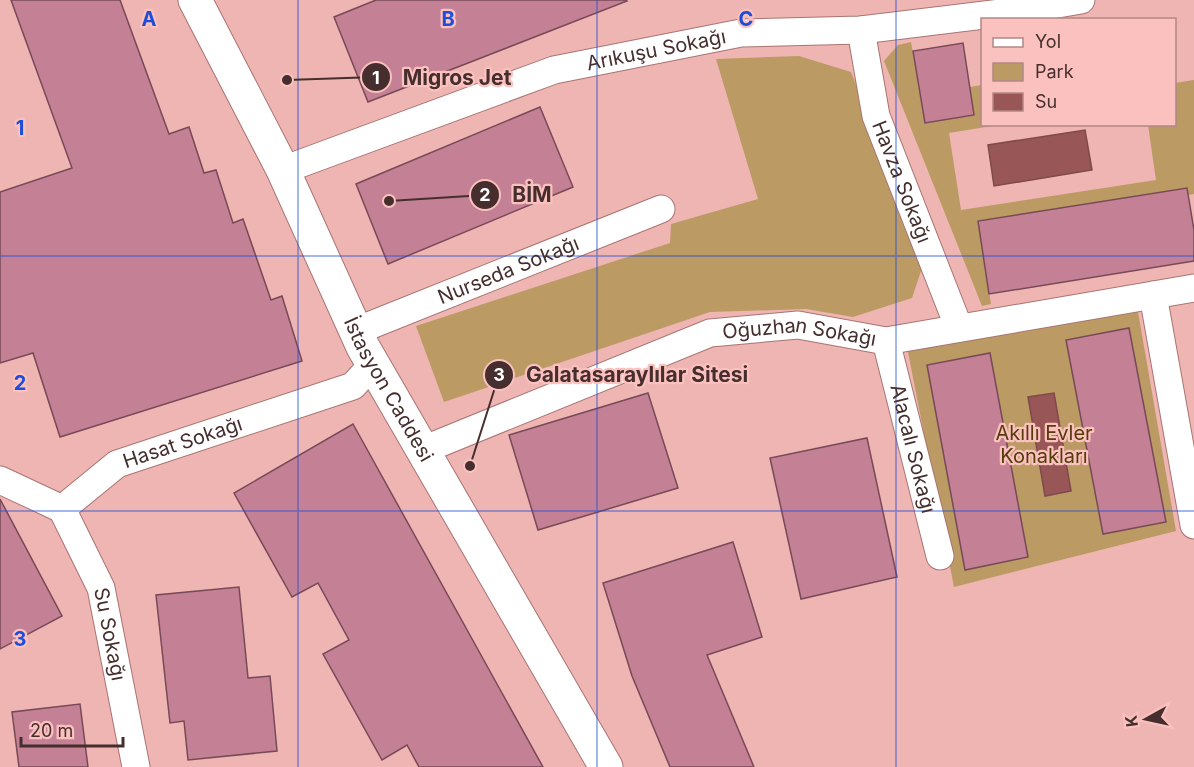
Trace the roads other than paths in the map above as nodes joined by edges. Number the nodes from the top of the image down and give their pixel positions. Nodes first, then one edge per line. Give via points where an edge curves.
1 (1081, 0) edge
2 (206, 3) edge
3 (861, 30) junction
4 (284, 170) junction
5 (661, 209) dead end
6 (1194, 288) edge
7 (1153, 295) junction
8 (959, 328) junction
9 (356, 331) junction
10 (886, 341) junction
11 (372, 364) junction
12 (423, 450) junction
13 (0, 480) edge
14 (62, 510) junction
15 (1194, 525) edge
16 (940, 556) dead end
17 (136, 767) edge
18 (606, 767) edge

1 - 3 street, Arıkuşu Sokağı
2 - 4 street, İstasyon Caddesi
3 - 4 street, Arıkuşu Sokağı via 741,33 555,70
3 - 8 street, Havza Sokağı via 876,116
4 - 9 street, İstasyon Caddesi
5 - 9 street, Nurseda Sokağı
6 - 7 street, Oğuzhan Sokağı
7 - 8 street, Oğuzhan Sokağı
7 - 15 street
8 - 10 street, Oğuzhan Sokağı
9 - 11 street, İstasyon Caddesi
10 - 12 street, Oğuzhan Sokağı via 798,325 710,333
10 - 16 street, Alacalı Sokağı
11 - 12 street, İstasyon Caddesi
11 - 14 street, Hasat Sokağı via 352,386 117,464
12 - 18 street, İstasyon Caddesi
13 - 14 street
14 - 17 street, Su Sokağı via 101,588

